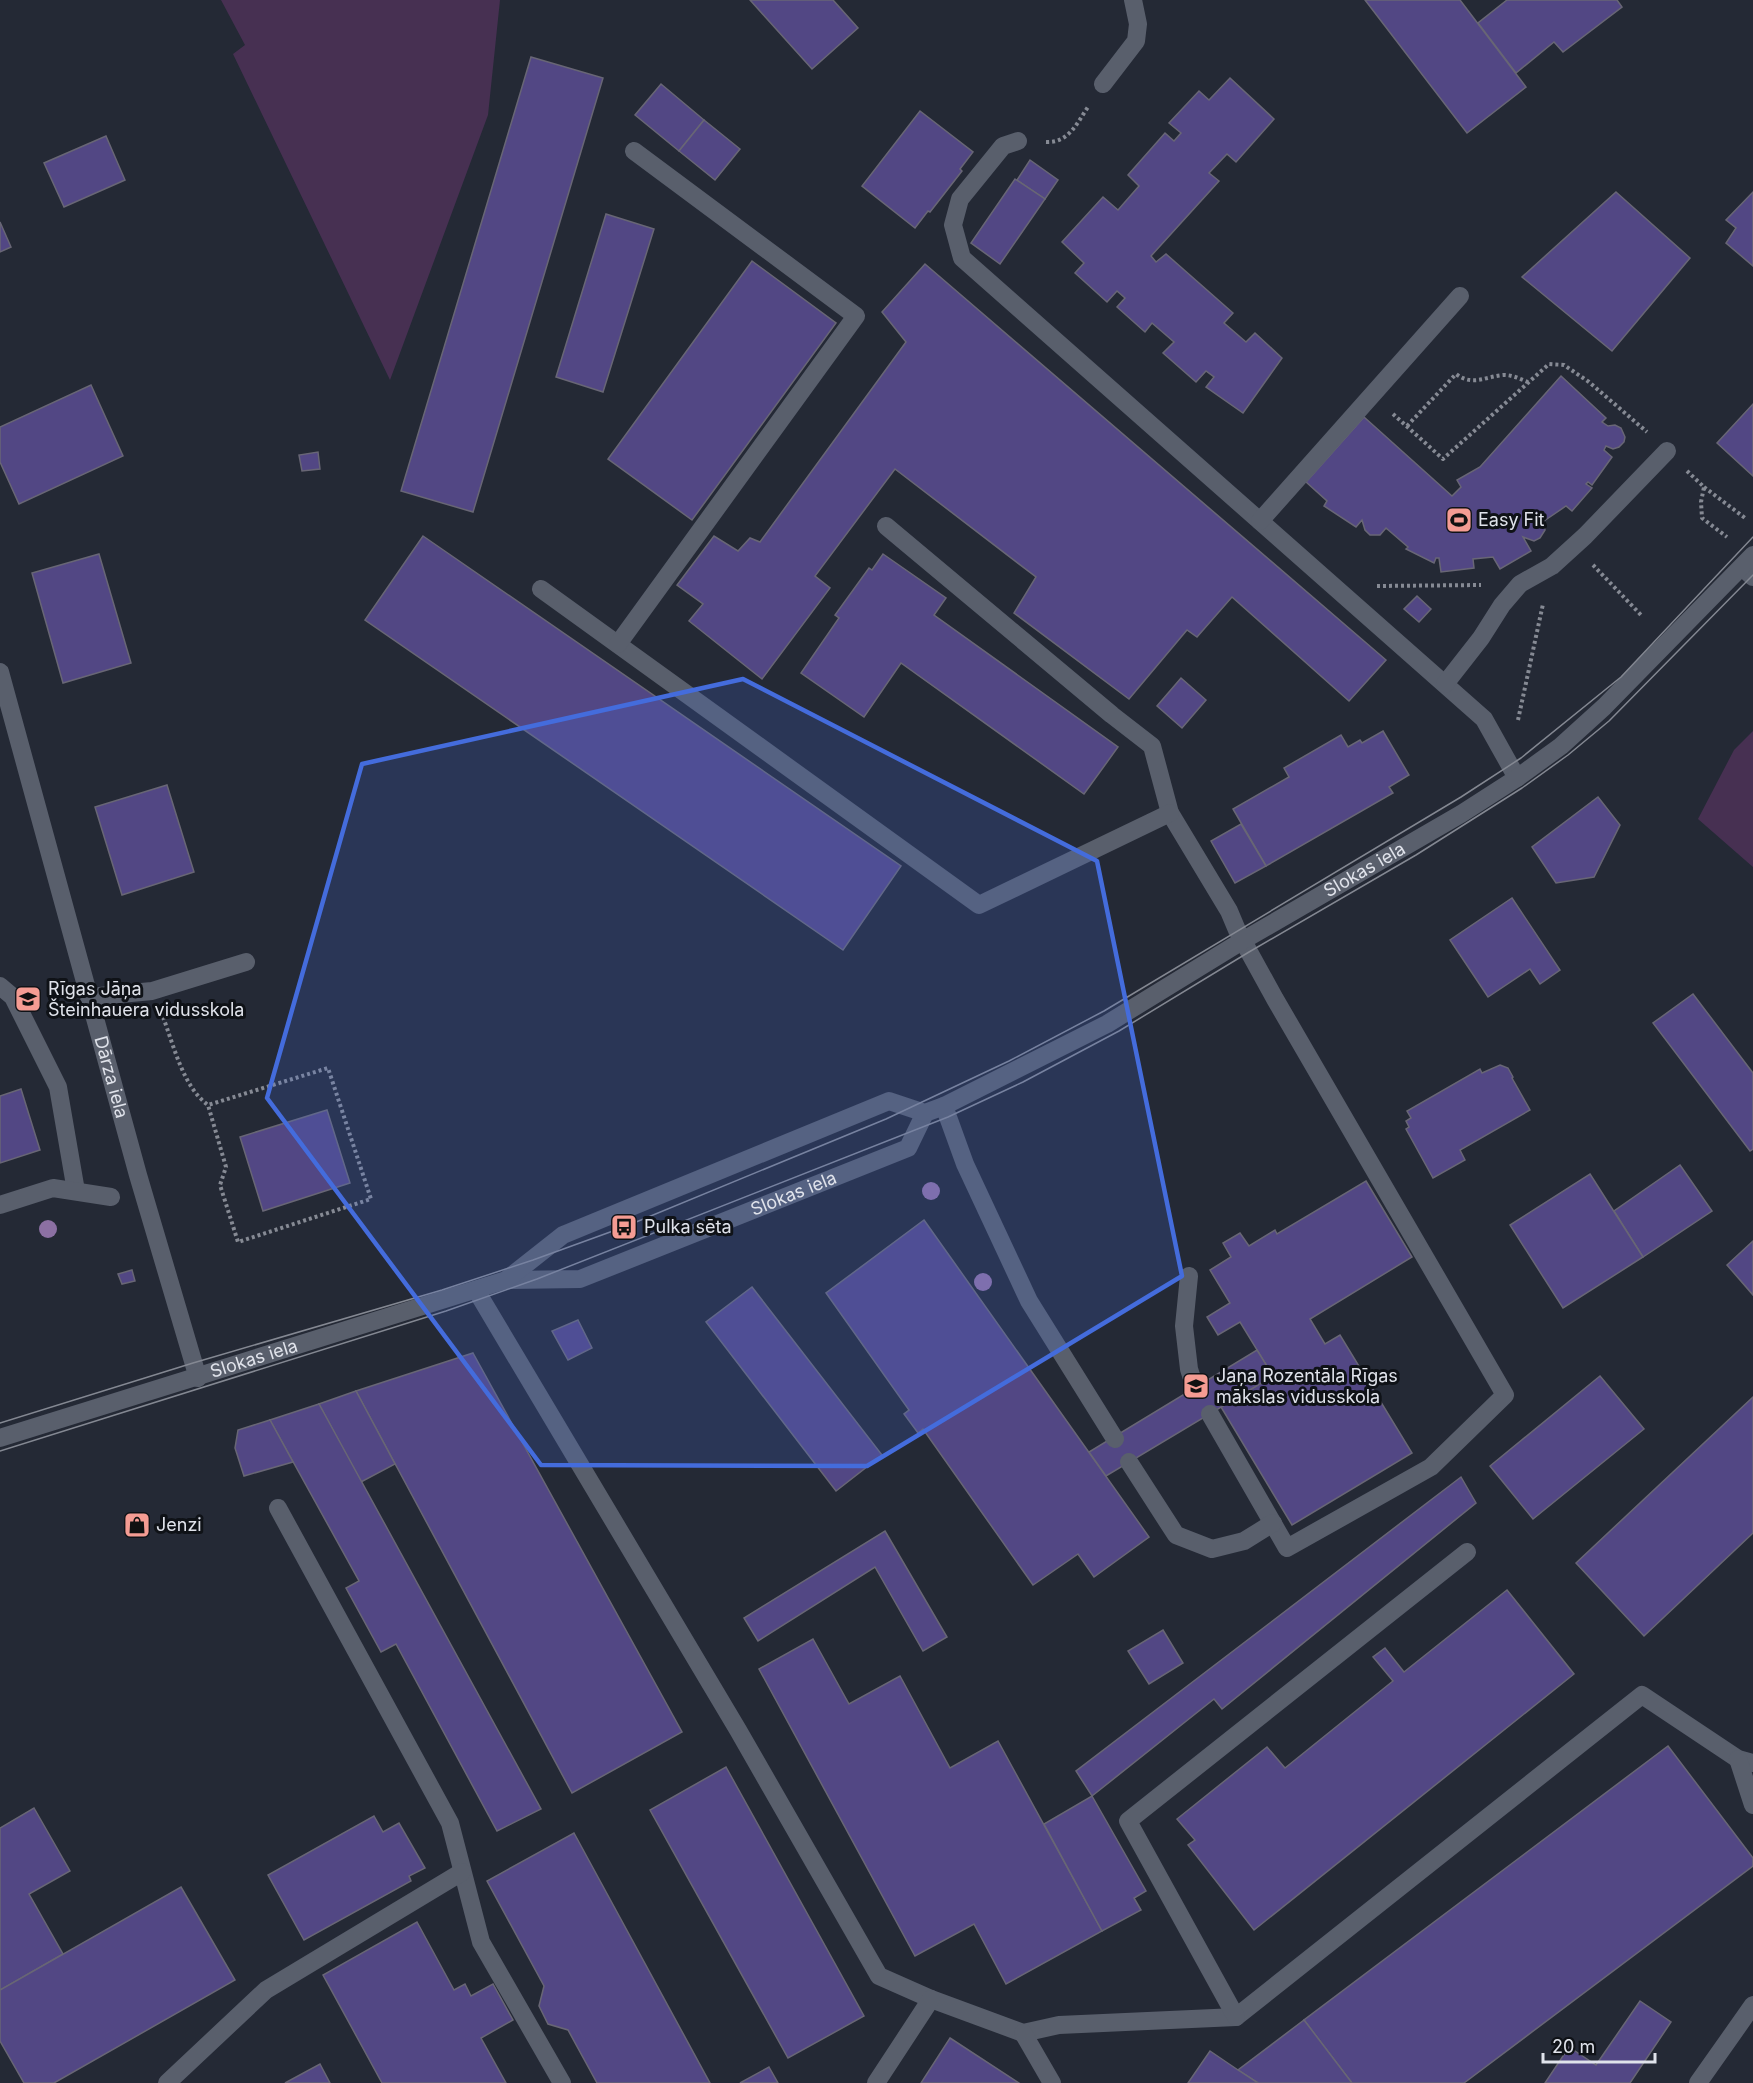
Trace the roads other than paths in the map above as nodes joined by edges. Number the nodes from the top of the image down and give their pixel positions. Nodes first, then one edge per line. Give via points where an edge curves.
1 (1133, 0) edge
2 (1103, 84) road end
3 (1018, 141) road end
4 (634, 151) dead end
5 (1460, 296) dead end
6 (1667, 451) road end
7 (1260, 521) junction
8 (886, 526) dead end
9 (1749, 567) edge
10 (542, 589) dead end
11 (618, 644) junction
12 (0, 672) edge
13 (1445, 684) junction
14 (1517, 778) junction
15 (1170, 813) junction
16 (1242, 941) junction
17 (246, 962) dead end
18 (0, 986) edge
19 (89, 997) junction
20 (944, 1106) junction
21 (925, 1113) junction
22 (76, 1191) junction
23 (111, 1197) dead end
24 (0, 1205) edge
25 (1189, 1275) dead end
26 (506, 1280) junction
27 (476, 1290) junction
28 (198, 1377) junction
29 (1195, 1388) dead end
30 (1210, 1414) dead end
31 (0, 1438) edge
32 (1115, 1438) dead end
33 (1129, 1462) dead end
34 (278, 1508) dead end
35 (1273, 1523) junction
36 (1467, 1552) dead end
37 (1745, 1761) edge
38 (1753, 1805) edge
39 (462, 1872) junction
40 (931, 1999) junction
41 (1753, 2005) edge
42 (1236, 2017) junction
43 (1023, 2033) junction
44 (167, 2083) edge
45 (562, 2083) edge
46 (876, 2083) edge
47 (1052, 2083) edge
48 (1698, 2083) edge

1 - 2 street via 1137,41
3 - 7 street via 1003,146 960,199 953,225 962,258
4 - 11 street via 856,316
5 - 7 street
6 - 13 street via 1552,566 1520,584
7 - 13 street
8 - 15 street via 1152,746
9 - 14 street, Slokas iela via 1604,707 1561,746
10 - 11 street
11 - 15 street via 979,905
12 - 19 street, Dārza iela
13 - 14 street via 1484,718
14 - 16 street, Slokas iela
15 - 16 street via 1229,911
16 - 20 street, Slokas iela via 1107,1024
16 - 35 street via 1505,1395 1431,1467 1287,1548
17 - 19 street via 153,991
18 - 22 street via 13,997 58,1087
19 - 28 street, Dārza iela
20 - 21 street, Slokas iela
20 - 32 street via 965,1164 1029,1301
21 - 26 street, Slokas iela via 889,1101 563,1235
21 - 26 street, Slokas iela via 908,1148 613,1266 580,1279
22 - 23 street
22 - 24 street via 53,1188
25 - 29 street via 1184,1326
26 - 27 street, Slokas iela
27 - 28 street, Slokas iela
27 - 40 street via 738,1730 879,1976
28 - 31 street, Slokas iela
30 - 35 street
33 - 35 street via 1176,1535 1212,1549 1244,1541
34 - 39 street via 450,1823
36 - 42 street via 1128,1821
37 - 38 street
37 - 42 street via 1642,1695
39 - 44 street via 266,1990
39 - 45 street via 481,1942
40 - 43 street
40 - 46 street
41 - 48 street
42 - 43 street via 1059,2025
43 - 47 street

